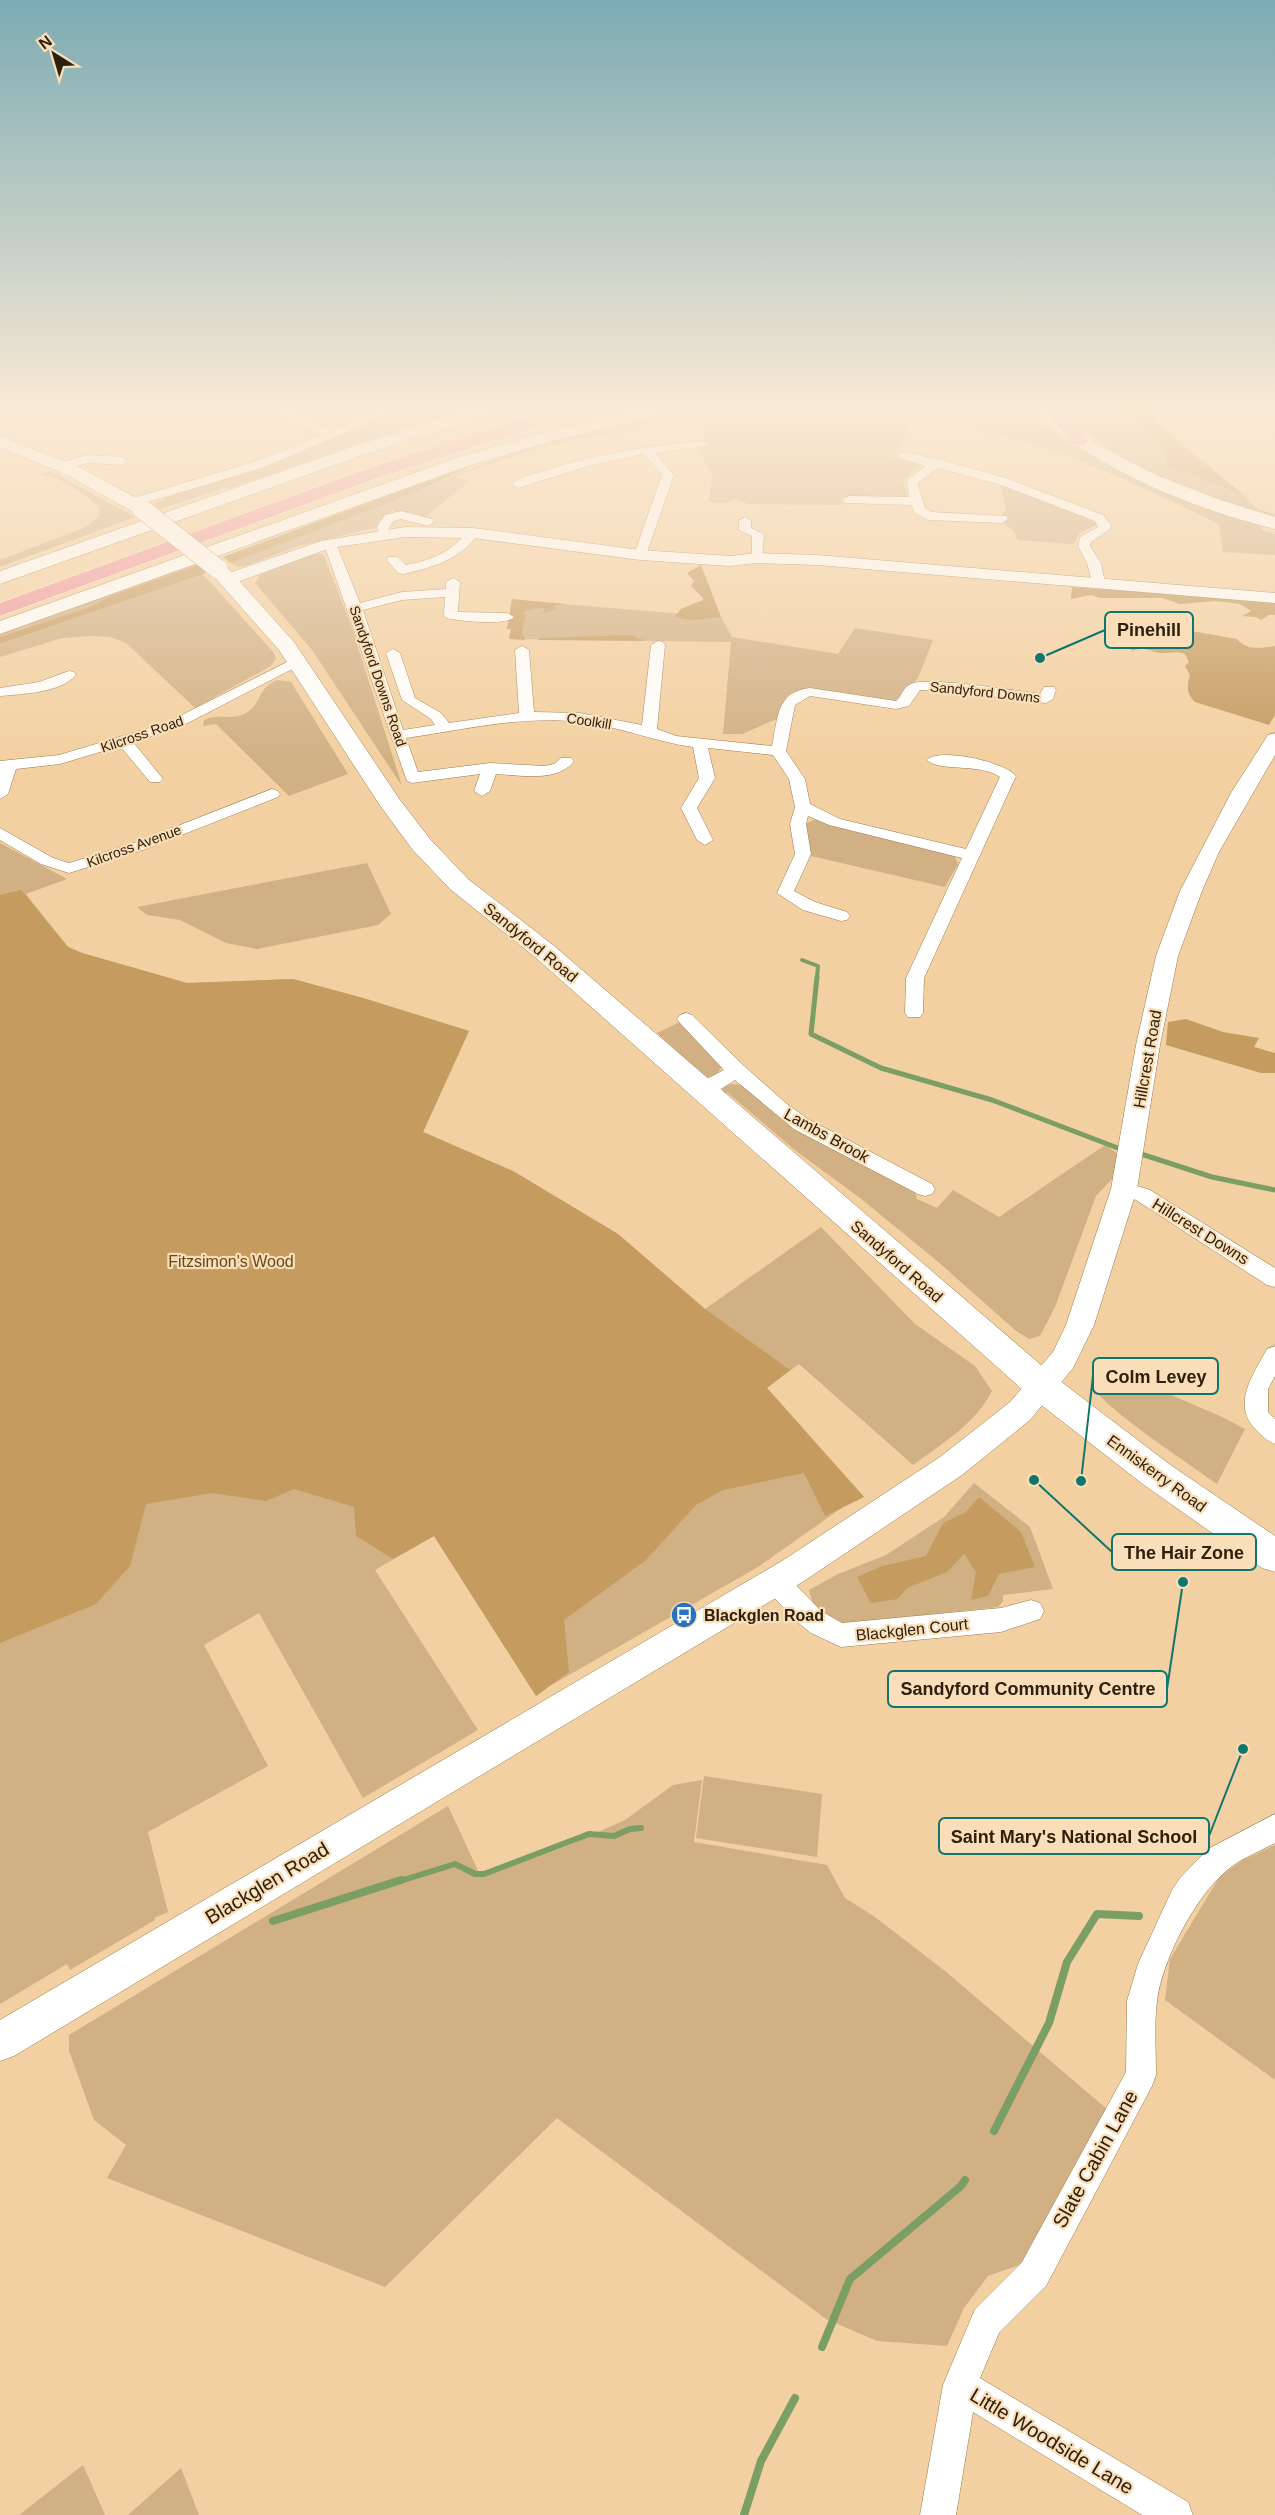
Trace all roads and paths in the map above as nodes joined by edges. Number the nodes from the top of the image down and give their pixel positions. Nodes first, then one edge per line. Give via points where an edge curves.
1 (151, 524) edge
2 (160, 524) edge
3 (194, 524) edge
4 (238, 524) edge
5 (289, 524) edge
6 (385, 524) edge
7 (651, 524) edge
8 (745, 524) edge
9 (1104, 524) edge
10 (472, 533) junction
11 (384, 534) junction
12 (327, 544) junction
13 (640, 555) junction
14 (757, 558) junction
15 (393, 560) dead end
16 (224, 574) junction
17 (0, 578) edge
18 (1098, 583) junction
19 (0, 593) edge
20 (1275, 598) edge
21 (355, 608) junction
22 (0, 610) edge
23 (507, 617) dead end
24 (0, 628) edge
25 (658, 645) dead end
26 (522, 650) dead end
27 (393, 653) dead end
28 (297, 661) junction
29 (69, 675) dead end
30 (1049, 690) dead end
31 (0, 692) edge
32 (527, 717) junction
33 (444, 728) junction
34 (649, 731) junction
35 (398, 735) junction
36 (1275, 739) edge
37 (124, 741) junction
38 (700, 744) junction
39 (778, 751) junction
40 (935, 760) dead end
41 (566, 761) dead end
42 (5, 766) edge
43 (490, 768) junction
44 (155, 779) dead end
45 (482, 791) dead end
46 (0, 794) edge
47 (272, 794) dead end
48 (803, 807) junction
49 (0, 833) edge
50 (705, 840) dead end
51 (971, 855) junction
52 (841, 916) dead end
53 (914, 1013) dead end
54 (686, 1019) dead end
55 (737, 1071) junction
56 (702, 1090) junction
57 (1127, 1178) junction
58 (925, 1189) dead end
59 (1275, 1279) edge
60 (1275, 1355) edge
61 (1042, 1386) junction
62 (1275, 1434) edge
63 (1275, 1556) edge
64 (776, 1582) junction
65 (1031, 1611) dead end
66 (1275, 1828) edge
67 (0, 2042) edge
68 (960, 2385) junction
69 (938, 2515) edge
70 (1175, 2515) edge

1 - 17 main road
2 - 16 main road, Sandyford Road, bridge
3 - 19 highway
4 - 22 highway
5 - 24 main road
6 - 11 street
7 - 13 street
8 - 14 street via 745,530 758,534
9 - 18 street via 1104,529 1085,540 1084,546 1094,563
10 - 11 street
10 - 13 street
10 - 15 street via 463,548 446,558 403,570
11 - 12 street
12 - 16 street
12 - 21 street, Sandyford Downs Road
13 - 14 street via 730,561
14 - 18 street
16 - 28 main road, Sandyford Road
18 - 20 street
21 - 23 street via 453,587 452,615
21 - 35 street, Sandyford Downs Road
25 - 34 street
26 - 32 street
27 - 33 street via 409,700 436,716
28 - 37 street, Kilcross Road via 171,726
28 - 56 main road, Sandyford Road via 399,816 440,864
29 - 31 street via 36,689
30 - 39 street, Sandyford Downs via 1046,699 917,686 904,703 896,705 802,693 788,705
32 - 33 street, Coolkill
32 - 34 street, Coolkill via 580,717
33 - 35 street, Coolkill
34 - 38 street, Coolkill
35 - 43 street, Sandyford Downs Road via 412,778
36 - 57 street, Hillcrest Road via 1209,852 1167,956
37 - 42 street, Kilcross Road via 60,759
37 - 44 street
38 - 39 street, Coolkill
38 - 50 street via 707,778 689,808
39 - 48 street via 797,779
40 - 51 street via 992,767 1008,776
41 - 43 street via 544,771
42 - 46 street
43 - 45 street
47 - 49 street, Kilcross Avenue via 140,846 69,868 47,861
48 - 51 street via 835,822
48 - 52 street via 798,824 803,854 785,892 809,906
51 - 53 street via 915,978
54 - 55 street, Lambs Brook
55 - 56 street
55 - 58 street, Lambs Brook via 801,1124
56 - 61 main road, Sandyford Road
57 - 59 street, Hillcrest Downs via 1143,1195
57 - 61 street, Hillcrest Road via 1080,1325 1063,1360
60 - 62 street via 1257,1389 1256,1415
61 - 63 main road, Enniskerry Road via 1220,1520
61 - 64 street, Blackglen Road via 1020,1412 951,1466
64 - 65 street, Blackglen Court via 819,1627 841,1635 1000,1620
64 - 67 street, Blackglen Road
66 - 68 street, Slate Cabin Lane via 1218,1859 1182,1900 1153,1964 1142,2001 1141,2075 1034,2274 987,2321
68 - 69 street, Slate Cabin Lane
68 - 70 street, Little Woodside Lane

